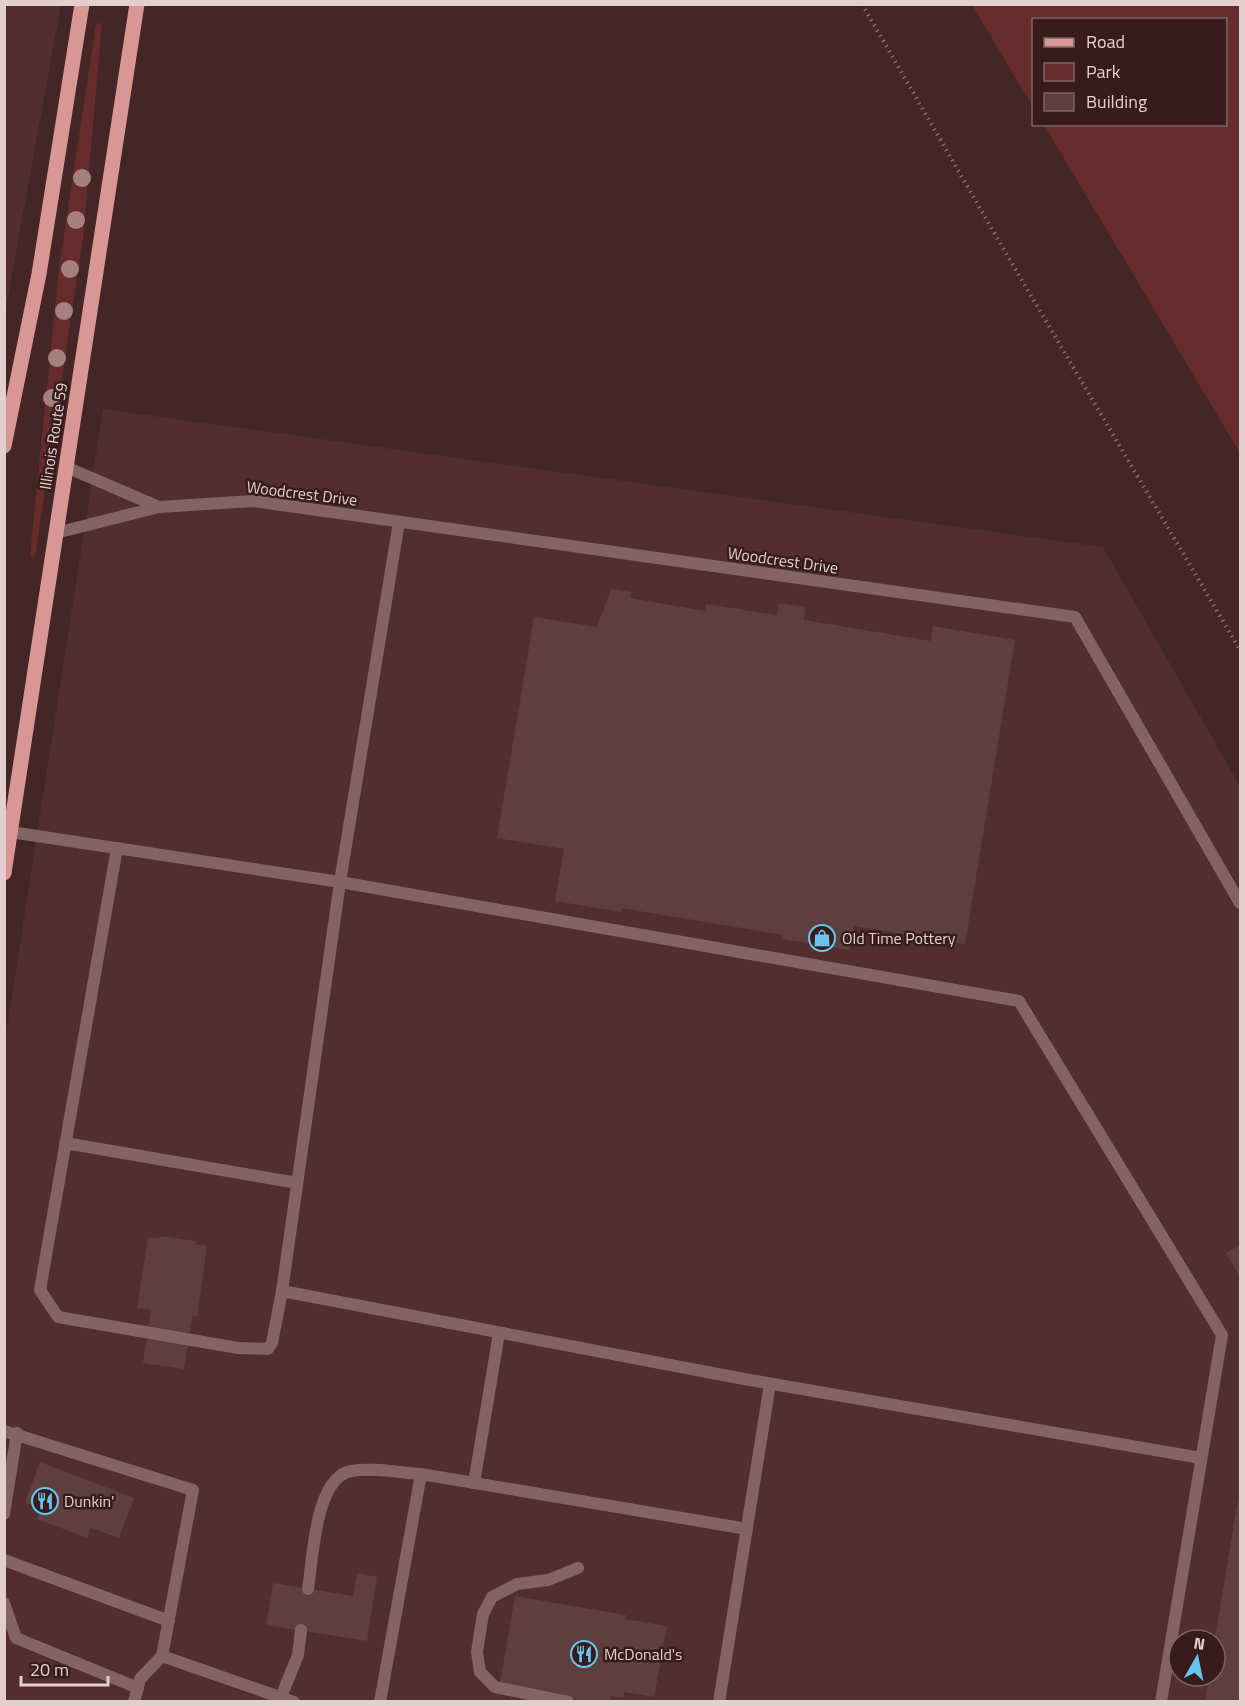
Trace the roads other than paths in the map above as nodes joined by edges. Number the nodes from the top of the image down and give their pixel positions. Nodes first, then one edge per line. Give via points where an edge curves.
1 (82, 4) edge
2 (137, 4) edge
3 (4, 446) edge
4 (66, 467) junction
5 (159, 507) junction
6 (399, 522) junction
7 (56, 533) junction
8 (8, 832) edge
9 (117, 848) junction
10 (4, 873) edge
11 (339, 882) junction
12 (1240, 903) edge
13 (65, 1143) junction
14 (297, 1183) junction
15 (282, 1291) junction
16 (499, 1333) junction
17 (770, 1384) junction
18 (11, 1432) edge
19 (1201, 1458) junction
20 (421, 1474) junction
21 (474, 1483) junction
22 (4, 1514) edge
23 (747, 1529) junction
24 (4, 1560) edge
25 (578, 1568) dead end
26 (308, 1589) dead end
27 (4, 1603) edge
28 (169, 1621) junction
29 (302, 1630) dead end
30 (162, 1656) junction
31 (138, 1688) junction
32 (281, 1697) junction
33 (134, 1701) edge
34 (294, 1701) edge
35 (380, 1701) edge
36 (568, 1701) edge
37 (719, 1701) edge
38 (1161, 1701) edge

1 - 3 main road via 39,274
2 - 4 main road, Illinois Route 59
4 - 5 street, Woodcrest Drive
4 - 7 main road, Illinois Route 59
5 - 6 street, Woodcrest Drive via 253,501
5 - 7 street, Woodcrest Drive
6 - 11 street
6 - 12 street, Woodcrest Drive via 1075,617
7 - 8 main road, Illinois Route 59
8 - 9 street
8 - 10 main road, Illinois Route 59
9 - 11 street
9 - 13 street
11 - 14 street
11 - 19 street via 1019,1001 1222,1335
13 - 14 street
13 - 15 street via 40,1290 58,1317 238,1348 268,1348
14 - 15 street
15 - 16 street
16 - 17 street
16 - 21 street
17 - 19 street
17 - 23 street
18 - 22 street
18 - 28 street via 194,1490
19 - 38 street
20 - 21 street
20 - 26 street via 351,1471 335,1479 324,1496
20 - 35 street
21 - 23 street
23 - 37 street
24 - 28 street
25 - 36 street via 548,1580 517,1584 492,1597 483,1614 477,1652 480,1672 495,1687
27 - 31 street via 16,1638
28 - 30 street
29 - 32 street via 298,1655
30 - 31 street via 140,1679
30 - 32 street
31 - 33 street
32 - 34 street

